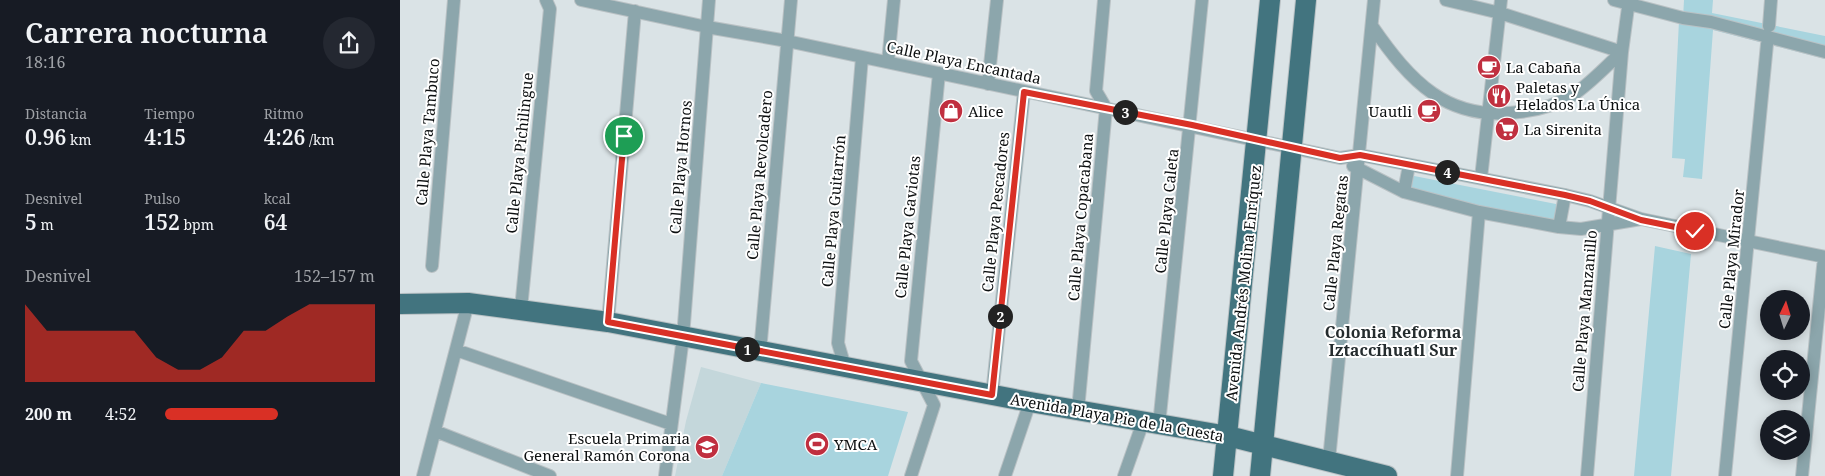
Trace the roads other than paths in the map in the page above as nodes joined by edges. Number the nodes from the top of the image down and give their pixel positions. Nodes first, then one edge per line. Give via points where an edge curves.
1 (454, 0) edge
2 (546, 0) edge
3 (581, 0) edge
4 (709, 0) edge
5 (792, 0) edge
6 (894, 0) edge
7 (997, 0) edge
8 (1104, 0) edge
9 (1202, 0) edge
10 (1270, 0) edge
11 (1306, 0) edge
12 (1374, 0) edge
13 (1446, 0) edge
14 (1614, 0) edge
15 (1771, 0) edge
16 (1629, 2) edge
17 (1500, 6) edge
18 (626, 7) edge
19 (1372, 26) junction
20 (1769, 26) dead end
21 (707, 27) junction
22 (787, 41) junction
23 (1767, 44) dead end
24 (1622, 52) junction
25 (1825, 52) edge
26 (862, 56) junction
27 (888, 62) junction
28 (939, 73) junction
29 (988, 84) junction
30 (1024, 92) junction
31 (1106, 108) junction
32 (1487, 114) junction
33 (1192, 125) junction
34 (1257, 140) junction
35 (1292, 148) junction
36 (1360, 155) junction
37 (1340, 158) junction
38 (1408, 165) junction
39 (1359, 170) junction
40 (1481, 178) junction
41 (1404, 192) junction
42 (1565, 195) junction
43 (1608, 207) junction
44 (1479, 212) junction
45 (1641, 220) junction
46 (1607, 226) junction
47 (1559, 227) junction
48 (1749, 242) junction
49 (1825, 257) edge
50 (432, 266) dead end
51 (468, 303) junction
52 (400, 304) edge
53 (521, 309) junction
54 (608, 322) junction
55 (683, 337) junction
56 (456, 350) junction
57 (760, 352) junction
58 (845, 367) junction
59 (922, 382) junction
60 (992, 395) junction
61 (1030, 402) junction
62 (1078, 410) junction
63 (671, 424) junction
64 (1151, 424) junction
65 (435, 431) junction
66 (1228, 436) junction
67 (1263, 444) junction
68 (1329, 460) junction
69 (1223, 475) edge
70 (423, 476) edge
71 (550, 476) edge
72 (665, 476) edge
73 (911, 476) edge
74 (1005, 476) edge
75 (1124, 476) edge
76 (1260, 476) edge
77 (1387, 476) edge
78 (1457, 476) edge
79 (1587, 476) edge
80 (1725, 476) edge
81 (1802, 476) edge

1 - 50 street, Calle Playa Tambuco
2 - 53 street, Calle Playa Pichilingue via 550,9
3 - 18 street, Calle Playa Encantada
4 - 21 street, Calle Playa Hornos
5 - 22 street, Calle Playa Revolcadero
6 - 27 street
7 - 29 street
8 - 31 street, Calle Playa Copacabana via 1096,91
9 - 33 street, Calle Playa Caleta
10 - 34 main road, Avenida Andrés Molina Enríquez
11 - 35 main road
12 - 19 street, Calle Playa Regatas
13 - 17 street
14 - 16 street
15 - 20 street
16 - 24 street, Calle Playa Manzanillo
16 - 25 street
17 - 24 street
17 - 32 street
18 - 21 street, Calle Playa Encantada
18 - 54 street
19 - 32 street via 1401,65 1429,92 1472,112
19 - 36 street, Calle Playa Regatas
21 - 22 street, Calle Playa Encantada
21 - 55 street, Calle Playa Hornos
22 - 26 street, Calle Playa Encantada
22 - 57 street, Calle Playa Revolcadero
23 - 48 street, Calle Playa Mirador
24 - 32 street via 1573,95 1554,104 1534,110
24 - 43 street, Calle Playa Manzanillo
26 - 27 street, Calle Playa Encantada
26 - 58 street, Calle Playa Guitarrón via 838,343
27 - 28 street, Calle Playa Encantada
28 - 29 street, Calle Playa Encantada
28 - 59 street, Calle Playa Gaviotas via 911,361
29 - 30 street, Calle Playa Encantada
30 - 31 street, Calle Playa Encantada
30 - 60 street, Calle Playa Pescadores
31 - 33 street, Calle Playa Encantada
31 - 62 street, Calle Playa Copacabana
32 - 40 street
33 - 34 street, Calle Playa Encantada
33 - 64 street, Calle Playa Caleta
34 - 35 street, Calle Playa Encantada
34 - 66 main road, Avenida Andrés Molina Enríquez
35 - 37 street, Calle Playa Encantada
35 - 67 main road
36 - 37 street, Calle Playa Encantada
36 - 38 street, Calle Playa Encantada
36 - 39 street, Calle Playa Regatas
37 - 39 street, Calle Playa Encantada
38 - 40 street, Calle Playa Encantada
38 - 41 street
39 - 41 street, Calle Playa Encantada
39 - 68 street, Calle Playa Regatas
40 - 42 street, Calle Playa Encantada
41 - 44 street, Calle Playa Encantada
42 - 43 street, Calle Playa Encantada
42 - 47 street
43 - 45 street, Calle Playa Encantada
43 - 46 street, Calle Playa Manzanillo
44 - 47 street, Calle Playa Encantada
44 - 78 street
45 - 46 street, Calle Playa Encantada
45 - 48 street, Calle Playa Encantada
46 - 47 street, Calle Playa Encantada
46 - 79 street, Calle Playa Manzanillo
48 - 49 street, Calle Playa Encantada
48 - 80 street, Calle Playa Mirador
49 - 81 street
51 - 52 main road, Avenida Playa Pie de la Cuesta
51 - 53 main road, Avenida Playa Pie de la Cuesta
51 - 56 street
53 - 54 main road, Avenida Playa Pie de la Cuesta
54 - 55 main road, Avenida Playa Pie de la Cuesta
55 - 57 main road, Avenida Playa Pie de la Cuesta
55 - 63 street, Calle Playa Hornos
56 - 63 street
56 - 65 street
57 - 58 main road, Avenida Playa Pie de la Cuesta
58 - 59 main road, Avenida Playa Pie de la Cuesta
59 - 60 main road, Avenida Playa Pie de la Cuesta
59 - 73 street, Calle Playa Gaviotas via 934,406
60 - 61 main road, Avenida Playa Pie de la Cuesta
61 - 62 main road, Avenida Playa Pie de la Cuesta
61 - 74 street
62 - 64 main road, Avenida Playa Pie de la Cuesta
63 - 72 street, Calle Playa Hornos
64 - 66 main road, Avenida Playa Pie de la Cuesta
64 - 75 street, Calle Playa Caleta
65 - 70 street
65 - 71 street
66 - 67 main road, Avenida Playa Pie de la Cuesta
66 - 69 main road, Avenida Andrés Molina Enríquez
67 - 68 main road, Avenida Playa Pie de la Cuesta
67 - 76 main road
68 - 77 main road, Avenida Playa Pie de la Cuesta

